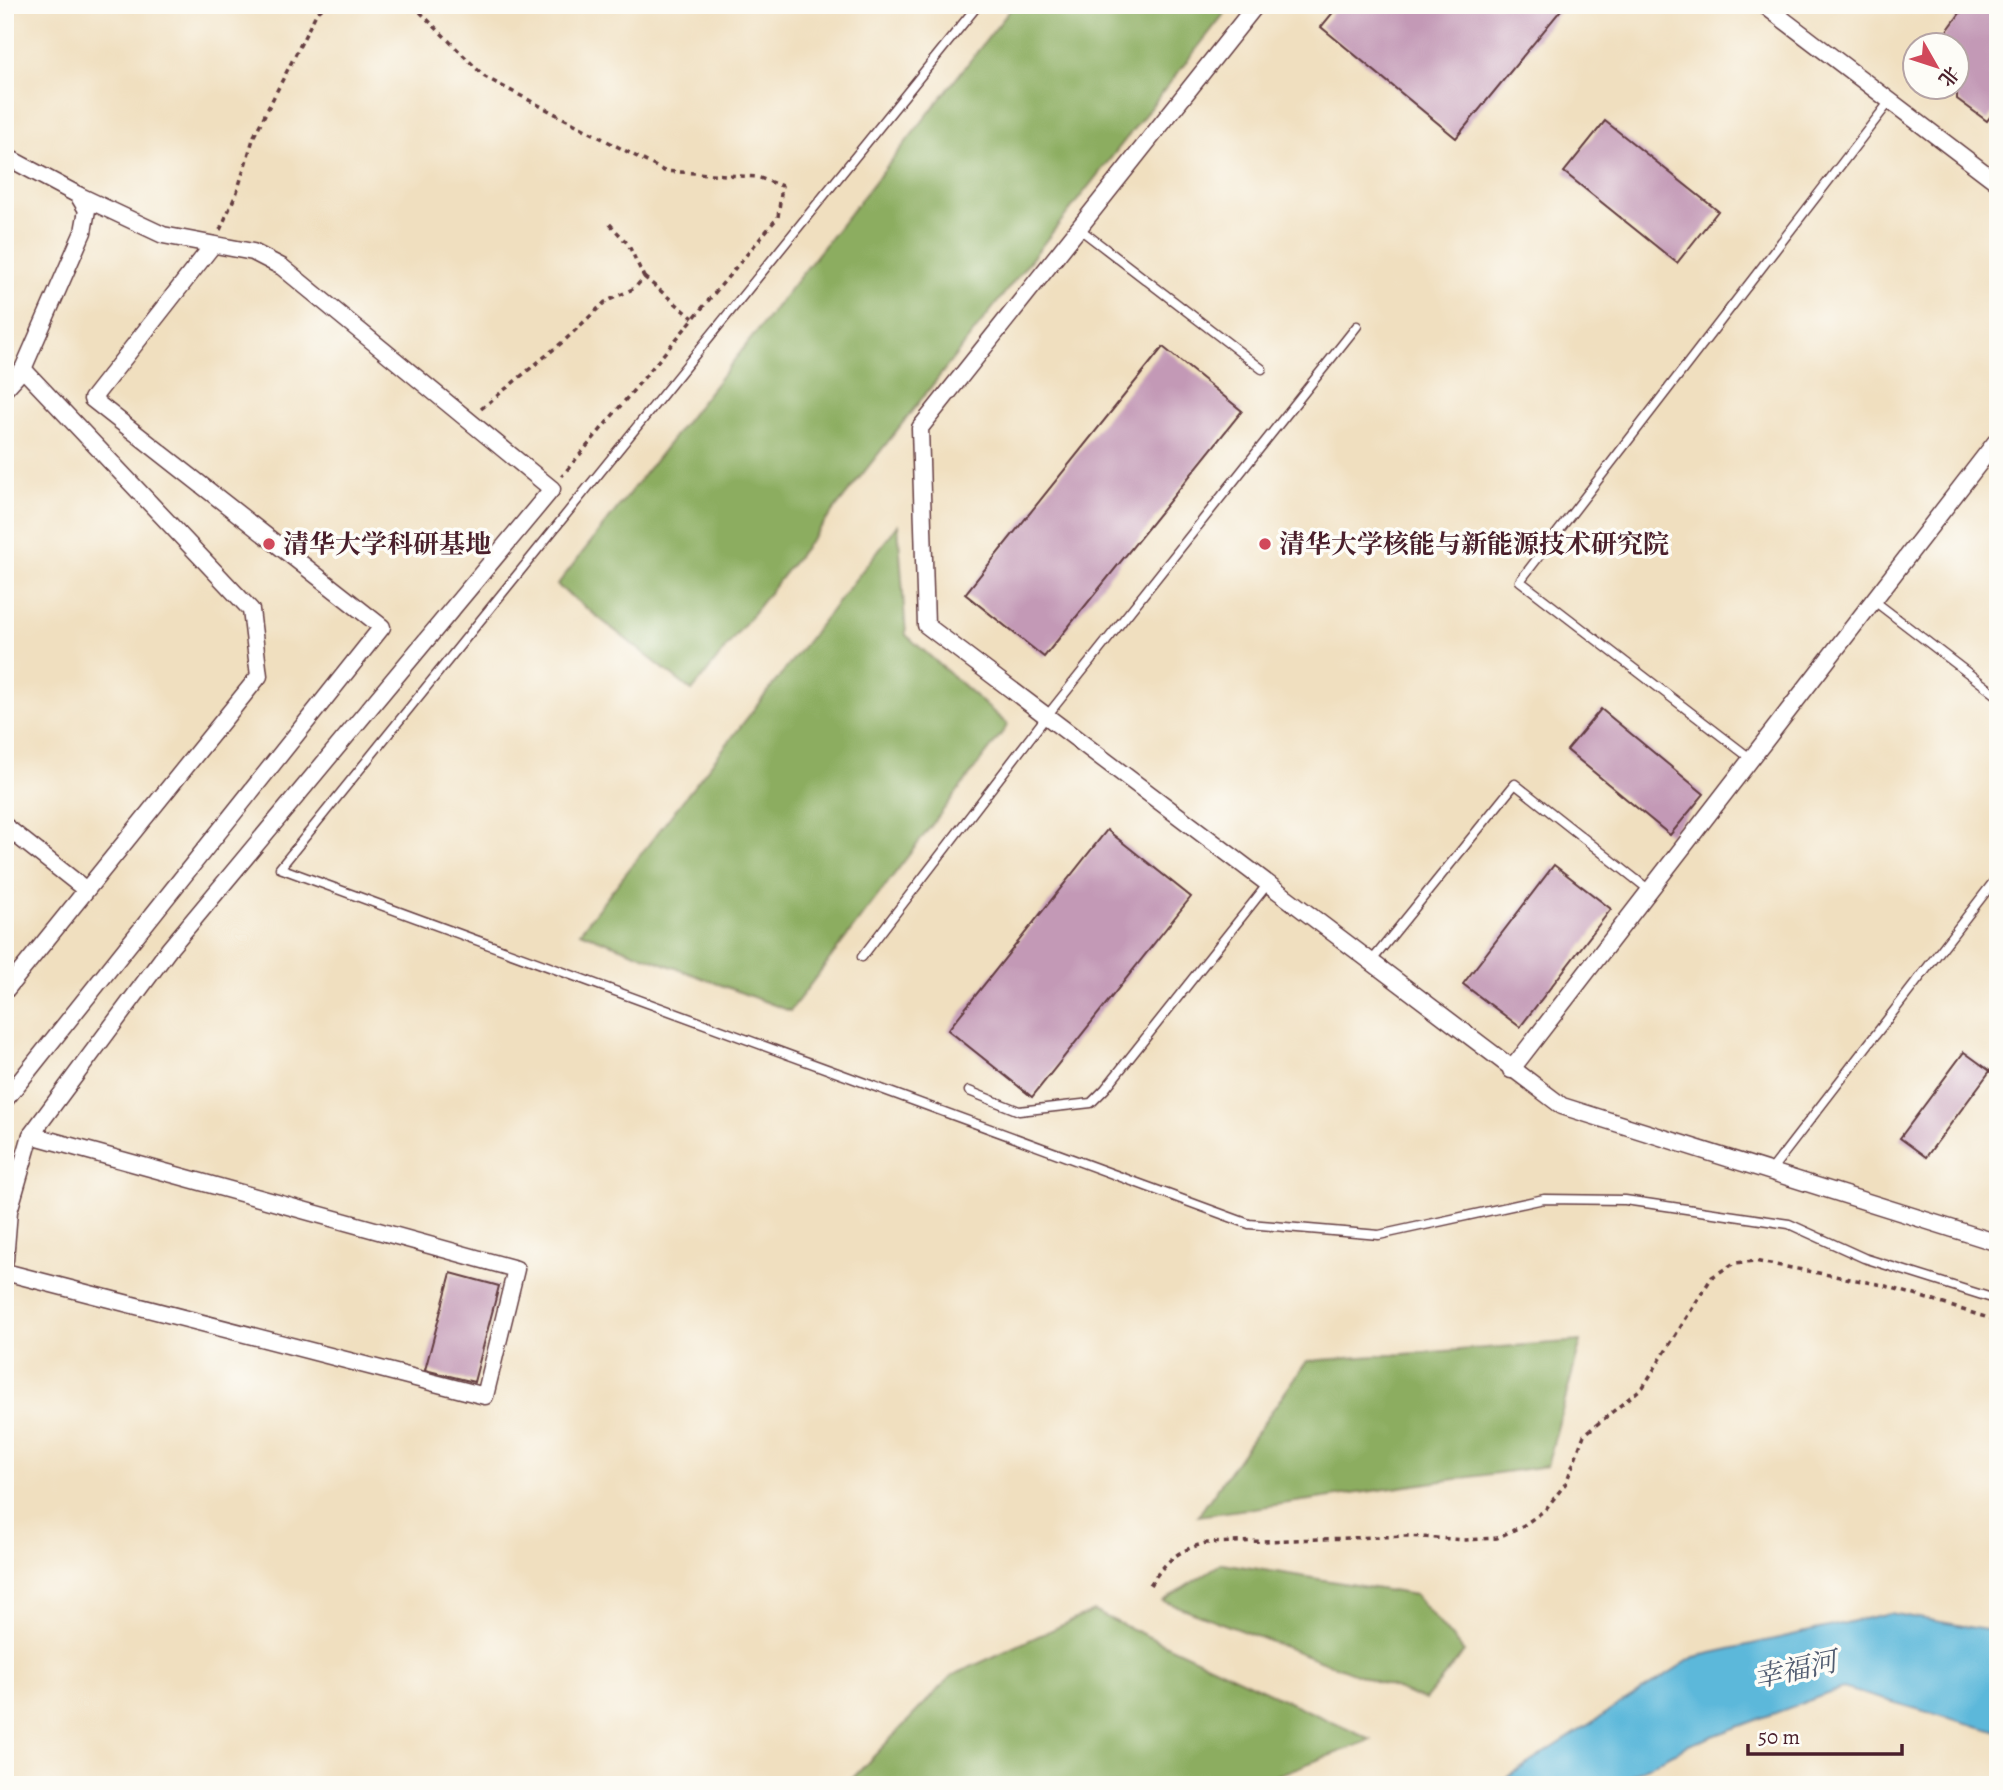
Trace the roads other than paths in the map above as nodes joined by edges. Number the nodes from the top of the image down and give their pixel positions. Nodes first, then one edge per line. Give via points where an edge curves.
1 (978, 5) edge
2 (1256, 5) edge
3 (1764, 5) edge
4 (1890, 102) junction
5 (5, 156) edge
6 (1998, 183) edge
7 (78, 195) junction
8 (1081, 230) junction
9 (213, 245) junction
10 (1357, 326) dead end
11 (23, 369) junction
12 (1262, 369) dead end
13 (5, 389) edge
14 (1998, 439) edge
15 (1873, 600) junction
16 (1998, 696) edge
17 (1046, 717) junction
18 (1750, 758) junction
19 (5, 826) edge
20 (1998, 876) edge
21 (1267, 885) junction
22 (1648, 889) junction
23 (86, 890) junction
24 (862, 957) dead end
25 (1370, 963) junction
26 (5, 991) edge
27 (1511, 1070) junction
28 (969, 1091) dead end
29 (5, 1100) edge
30 (31, 1135) junction
31 (1772, 1170) junction
32 (1998, 1242) edge
33 (5, 1260) edge
34 (5, 1272) edge
35 (1998, 1300) edge

1 - 35 lane via 280,868 1249,1224 1379,1235 1544,1199 1625,1200 1789,1224 1864,1258
2 - 8 street
3 - 4 street
4 - 6 street
4 - 18 lane via 1520,581
5 - 7 street
7 - 9 street via 163,235
7 - 11 street via 87,210 83,232
8 - 12 lane
8 - 17 street via 920,428 926,625
9 - 29 street via 92,399 382,627
9 - 30 street via 253,252 282,267 552,489 170,948
10 - 17 lane
11 - 13 street
11 - 23 street via 251,610 258,677
14 - 15 street
15 - 16 lane
15 - 18 street
17 - 21 street
17 - 24 lane
18 - 22 street
19 - 23 street
20 - 31 lane
21 - 25 street
21 - 28 lane via 1091,1102 1018,1111
22 - 25 lane via 1515,784
22 - 27 street
23 - 26 street
25 - 27 street
27 - 31 street via 1562,1106
30 - 33 street via 9,1211
30 - 34 street via 516,1269 485,1396
31 - 32 street

